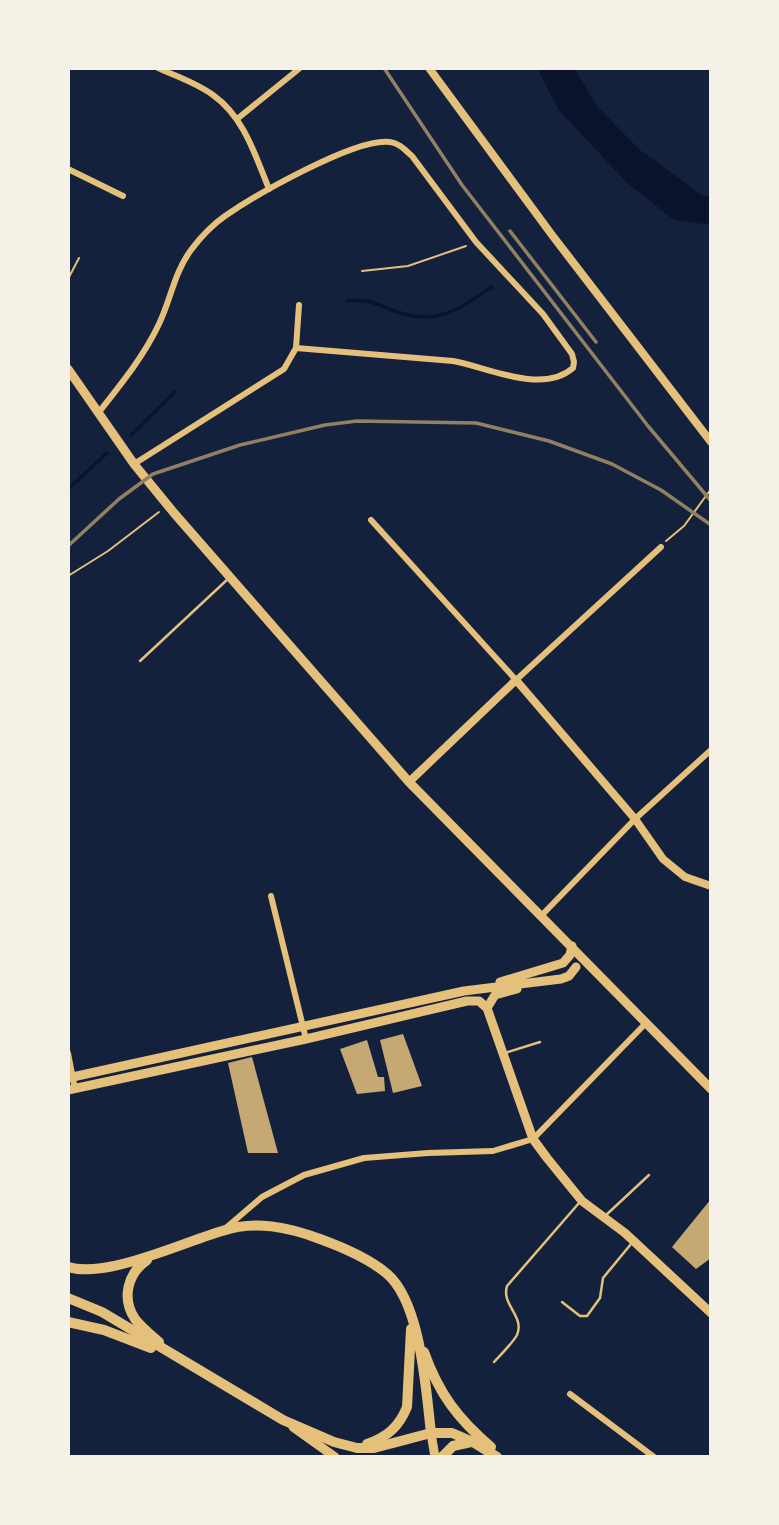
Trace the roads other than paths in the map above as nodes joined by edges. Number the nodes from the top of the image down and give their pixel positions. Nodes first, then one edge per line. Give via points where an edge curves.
1 (158, 68) edge
2 (300, 68) edge
3 (429, 68) edge
4 (237, 119) junction
5 (68, 169) edge
6 (269, 189) junction
7 (124, 196) dead end
8 (299, 304) dead end
9 (296, 348) junction
10 (68, 369) edge
11 (99, 412) junction
12 (711, 442) edge
13 (134, 464) junction
14 (371, 520) dead end
15 (661, 547) road end
16 (229, 578) junction
17 (140, 661) dead end
18 (516, 680) junction
19 (711, 750) edge
20 (410, 782) junction
21 (635, 820) junction
22 (711, 886) edge
23 (271, 896) dead end
24 (542, 915) junction
25 (572, 946) junction
26 (576, 967) junction
27 (598, 973) junction
28 (539, 983) junction
29 (485, 987) junction
30 (487, 1008) junction
31 (646, 1023) junction
32 (302, 1026) junction
33 (306, 1039) junction
34 (540, 1042) dead end
35 (68, 1053) edge
36 (502, 1054) junction
37 (70, 1078) edge
38 (711, 1088) edge
39 (72, 1090) edge
40 (533, 1139) junction
41 (649, 1175) dead end
42 (582, 1201) junction
43 (604, 1217) junction
44 (225, 1230) junction
45 (634, 1241) junction
46 (156, 1254) junction
47 (71, 1268) edge
48 (68, 1298) edge
49 (562, 1302) dead end
50 (410, 1311) junction
51 (711, 1313) edge
52 (68, 1322) edge
53 (419, 1340) junction
54 (175, 1357) junction
55 (494, 1362) dead end
56 (570, 1394) dead end
57 (283, 1420) junction
58 (431, 1433) junction
59 (473, 1442) junction
60 (357, 1448) junction
61 (644, 1454) edge
62 (335, 1457) edge
63 (435, 1457) edge
64 (442, 1457) edge
65 (499, 1457) edge
66 (654, 1457) edge

1 - 4 street via 214,95
2 - 4 street
3 - 12 street
4 - 6 street
5 - 7 street
6 - 9 street via 351,149 380,142 402,147 477,242 560,335 575,362 560,377 516,379 453,361
6 - 11 street via 224,217 191,249 160,323
8 - 9 street
9 - 13 street via 284,369
10 - 11 main road
11 - 13 main road
13 - 16 main road
14 - 18 street
15 - 18 street
16 - 17 lane
16 - 20 main road
18 - 20 street
18 - 21 street
19 - 21 street
20 - 24 main road
21 - 22 street via 672,868
21 - 24 street
23 - 32 street
24 - 25 main road
25 - 26 main road
25 - 27 main road
25 - 29 main road via 563,963
26 - 27 main road
26 - 28 main road via 569,976
27 - 31 main road
28 - 29 main road
28 - 30 main road via 495,995
29 - 32 main road
30 - 33 main road via 479,1001 467,1001
30 - 36 main road
31 - 38 main road
31 - 40 street
32 - 33 street
32 - 37 main road
33 - 39 main road
34 - 36 lane
35 - 37 street
36 - 40 main road
37 - 39 street
40 - 42 main road
40 - 44 street via 493,1151 364,1158 304,1175 262,1197
41 - 43 lane
42 - 43 main road
42 - 55 lane via 507,1286 504,1294 519,1326
43 - 45 main road
44 - 46 main road
44 - 50 main road via 276,1226 326,1241 388,1274
45 - 49 lane via 603,1278 600,1298 587,1316
45 - 51 main road
46 - 47 main road via 112,1266
46 - 54 main road via 138,1266 128,1297 136,1319
48 - 54 main road via 102,1312
50 - 53 main road
50 - 60 main road via 407,1407 393,1431
52 - 54 main road via 104,1330
53 - 58 main road
53 - 65 main road via 450,1406
54 - 57 main road
56 - 61 street
57 - 60 main road
57 - 62 main road
58 - 59 main road via 452,1433
58 - 60 main road
58 - 63 main road
59 - 64 main road via 453,1446
59 - 65 main road
61 - 66 street

